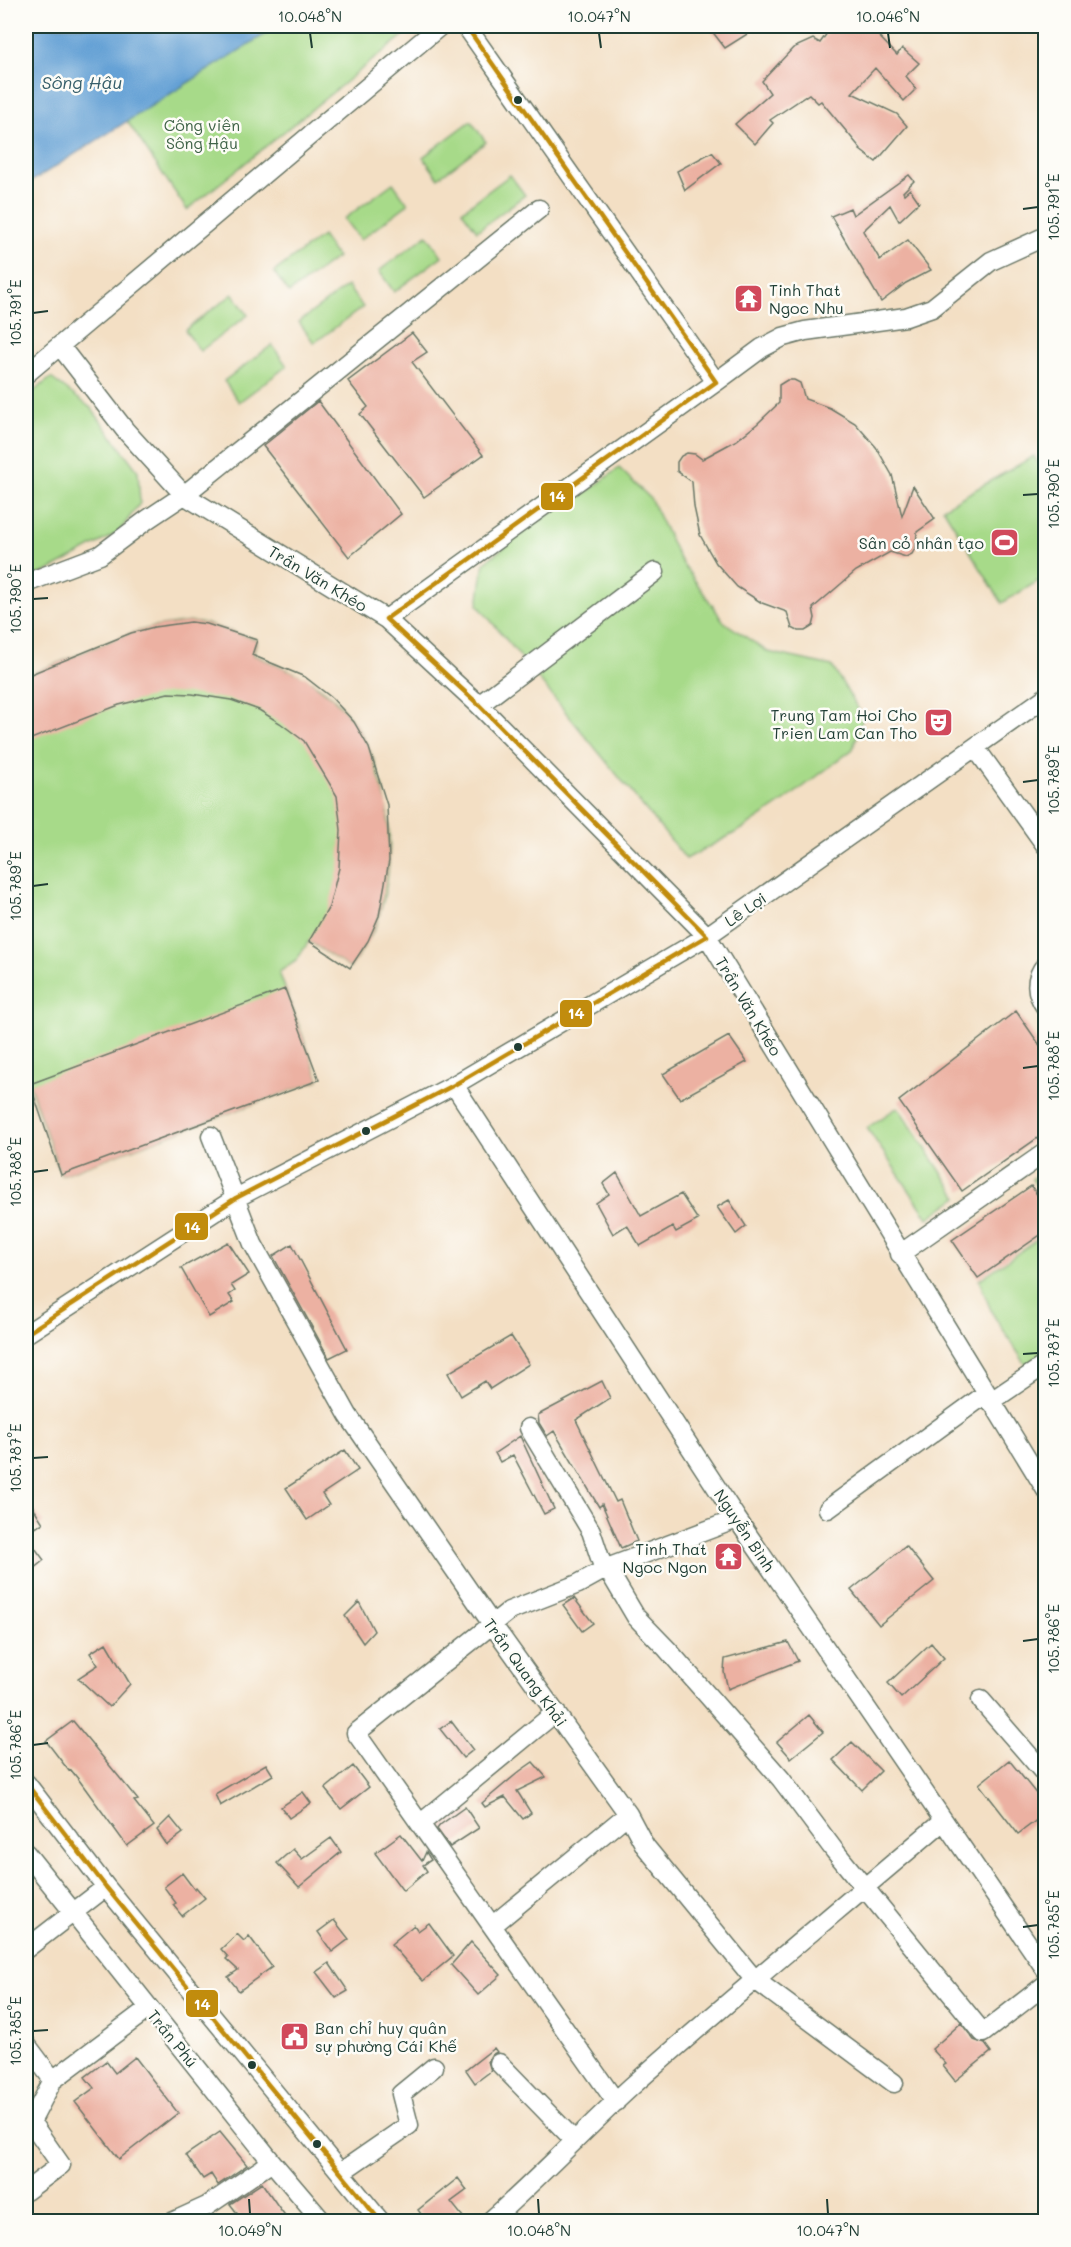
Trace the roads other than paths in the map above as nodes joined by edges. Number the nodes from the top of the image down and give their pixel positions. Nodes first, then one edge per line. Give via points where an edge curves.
1 (440, 26) edge
2 (466, 26) edge
3 (539, 209) dead end
4 (1046, 236) edge
5 (60, 346) junction
6 (26, 374) edge
7 (716, 382) junction
8 (184, 495) junction
9 (655, 572) dead end
10 (26, 583) edge
11 (386, 619) junction
12 (1046, 697) edge
13 (479, 705) junction
14 (975, 747) junction
15 (1046, 846) edge
16 (707, 936) junction
17 (1046, 964) edge
18 (1046, 1008) edge
19 (454, 1084) junction
20 (211, 1136) dead end
21 (1046, 1152) edge
22 (236, 1198) junction
23 (900, 1254) junction
24 (26, 1334) edge
25 (1046, 1364) edge
26 (988, 1398) junction
27 (529, 1428) dead end
28 (1046, 1490) edge
29 (828, 1509) dead end
30 (737, 1519) junction
31 (605, 1569) junction
32 (492, 1624) junction
33 (981, 1700) dead end
34 (556, 1712) junction
35 (1046, 1775) edge
36 (26, 1783) edge
37 (628, 1814) junction
38 (943, 1821) junction
39 (420, 1824) junction
40 (26, 1853) edge
41 (106, 1887) junction
42 (864, 1887) junction
43 (72, 1912) junction
44 (492, 1926) junction
45 (26, 1949) edge
46 (1046, 1970) edge
47 (754, 1979) junction
48 (1046, 1984) edge
49 (149, 2008) junction
50 (26, 2044) edge
51 (499, 2063) dead end
52 (434, 2067) dead end
53 (53, 2080) junction
54 (894, 2083) dead end
55 (616, 2102) junction
56 (575, 2141) junction
57 (272, 2162) junction
58 (341, 2172) junction
59 (27, 2187) edge
60 (172, 2222) edge
61 (323, 2222) edge
62 (381, 2222) edge
63 (489, 2222) edge

1 - 5 street
2 - 7 street
3 - 8 street
4 - 7 street via 991,261 932,308 906,317 805,331 783,338 762,348
5 - 6 street
5 - 8 street, Trần Văn Khéo via 124,430
7 - 11 street
8 - 10 street via 100,555
8 - 11 street, Trần Văn Khéo
9 - 13 street
11 - 13 street, Trần Văn Khéo
12 - 14 street, Lê Lợi
13 - 16 street, Trần Văn Khéo
14 - 15 street
14 - 16 street, Lê Lợi
16 - 19 street, Lê Lợi
16 - 23 street, Trần Văn Khéo
17 - 18 street via 1037,979 1037,991
19 - 22 street, Lê Lợi
19 - 30 street, Nguyễn Bình
20 - 22 street, Trần Quang Khải
21 - 23 street
22 - 24 street, Lê Lợi
22 - 32 street, Trần Quang Khải via 253,1244 348,1415
23 - 26 street, Trần Văn Khéo
25 - 26 street
26 - 28 street, Trần Văn Khéo
26 - 29 street
27 - 31 street via 591,1532
30 - 31 street
30 - 38 street, Nguyễn Bình
31 - 32 street via 509,1611
31 - 42 street via 636,1617 781,1779
32 - 34 street, Trần Quang Khải
32 - 39 street via 356,1733
33 - 35 street
34 - 37 street, Trần Quang Khải
34 - 39 street
36 - 41 street
37 - 44 street
37 - 47 street, Trần Quang Khải via 645,1846
38 - 42 street
38 - 46 street, Nguyễn Bình
39 - 44 street
40 - 43 street, Trần Phú
41 - 43 street
41 - 58 street
42 - 47 street
42 - 48 street via 983,2033
43 - 45 street
43 - 49 street, Trần Phú
44 - 55 street
47 - 54 street, Trần Quang Khải
47 - 55 street
49 - 53 street
49 - 57 street, Trần Phú
50 - 53 street
51 - 56 street
52 - 58 street via 401,2094 409,2125
53 - 59 street via 31,2122 61,2165
55 - 56 street
56 - 63 street
57 - 60 street via 207,2206
57 - 61 street, Trần Phú
58 - 62 street

